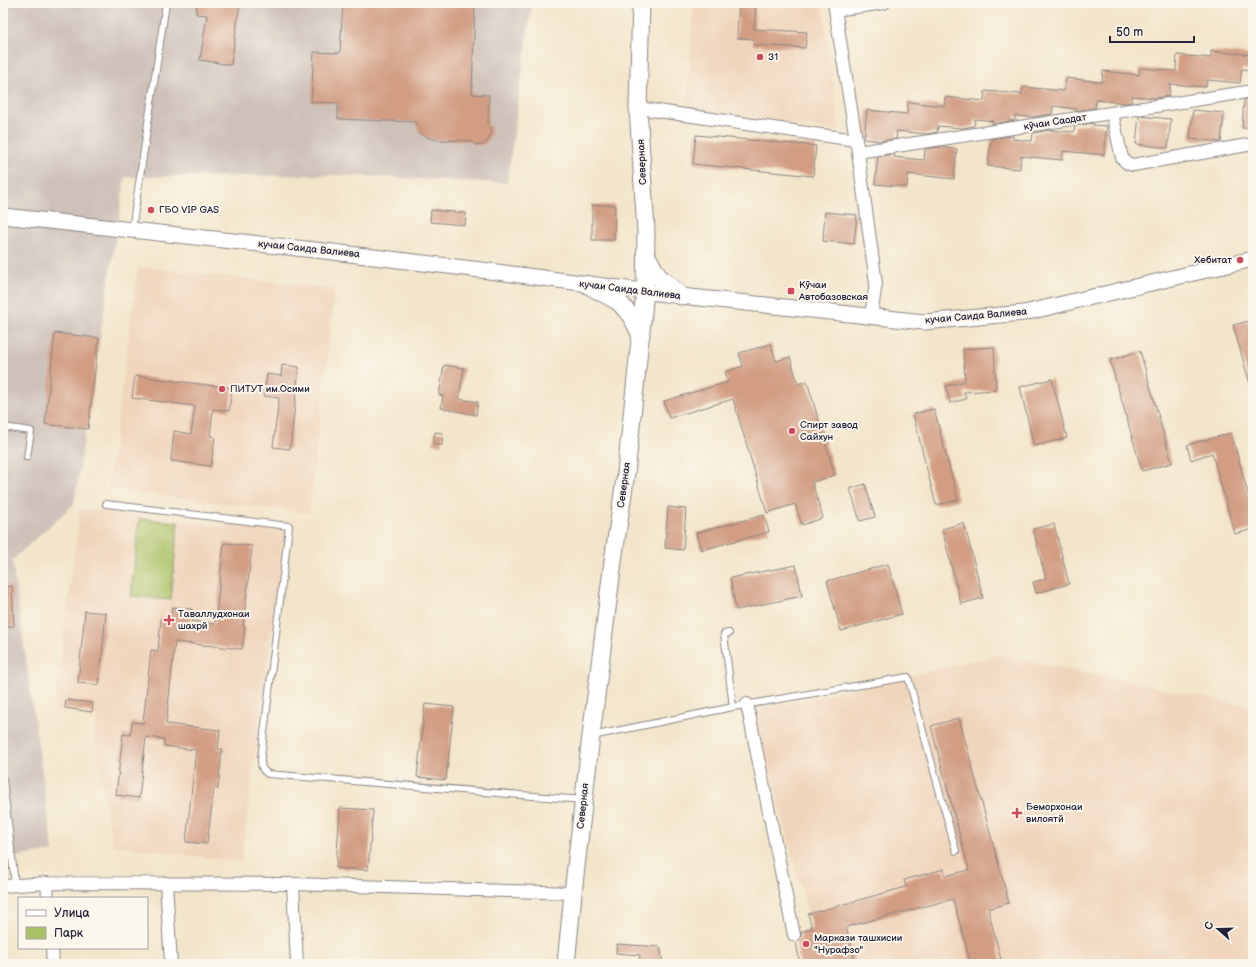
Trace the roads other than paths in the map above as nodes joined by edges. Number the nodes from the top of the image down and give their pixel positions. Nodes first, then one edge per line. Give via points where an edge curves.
1 (166, 3) edge
2 (641, 3) edge
3 (884, 3) edge
4 (835, 7) edge
5 (1253, 90) edge
6 (638, 108) junction
7 (1112, 113) junction
8 (1253, 144) edge
9 (857, 146) junction
10 (3, 216) edge
11 (132, 230) junction
12 (646, 253) junction
13 (1253, 259) edge
14 (588, 285) junction
15 (645, 292) junction
16 (681, 296) junction
17 (871, 316) junction
18 (641, 335) junction
19 (3, 427) edge
20 (27, 457) dead end
21 (106, 504) dead end
22 (729, 633) dead end
23 (747, 704) junction
24 (733, 707) junction
25 (591, 736) junction
26 (3, 780) edge
27 (584, 800) junction
28 (11, 849) junction
29 (3, 850) edge
30 (956, 851) dead end
31 (47, 883) junction
32 (166, 883) junction
33 (292, 884) junction
34 (9, 885) edge
35 (573, 893) junction
36 (48, 897) edge
37 (794, 935) dead end
38 (52, 949) edge
39 (53, 964) edge
40 (171, 964) edge
41 (297, 964) edge
42 (566, 964) edge

1 - 11 lane
2 - 6 main road, Северная
3 - 4 street
4 - 9 street
5 - 7 street, кӯчаи Саодат
6 - 9 street, кӯчаи Саодат
6 - 12 main road, Северная
7 - 8 street via 1122,158 1133,165
7 - 9 street, кӯчаи Саодат
9 - 17 street via 876,283
10 - 11 street, кучаи Саида Валиева
11 - 14 street, кучаи Саида Валиева via 333,252
12 - 15 main road, Северная
12 - 16 main road via 658,276
13 - 17 street, кучаи Саида Валиева via 1024,313 924,322
14 - 15 street, кучаи Саида Валиева
14 - 18 main road via 619,302 631,316
15 - 16 street, кучаи Саида Валиева
15 - 18 main road, Северная
16 - 17 street, кучаи Саида Валиева
18 - 25 main road, Северная via 626,473
19 - 20 lane via 31,431
21 - 27 lane via 289,526 261,758 263,771 268,774
22 - 24 lane via 724,634
23 - 24 lane
23 - 30 lane via 908,677
23 - 37 street
24 - 25 lane
25 - 27 main road, Северная
26 - 28 lane
27 - 35 main road, Северная
28 - 29 lane
28 - 34 lane
31 - 32 street
31 - 34 street
31 - 36 street
32 - 33 street
32 - 40 street
33 - 35 street
33 - 41 street
35 - 42 main road, Северная
38 - 39 street

